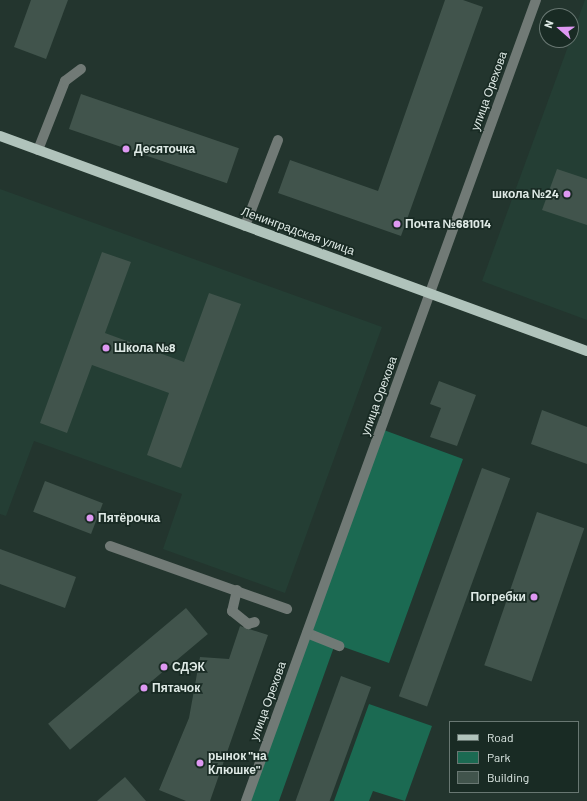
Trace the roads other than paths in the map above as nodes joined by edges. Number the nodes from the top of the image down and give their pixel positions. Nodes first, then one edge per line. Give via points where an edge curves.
1 (536, 0) edge
2 (81, 69) dead end
3 (0, 136) edge
4 (278, 140) dead end
5 (38, 150) junction
6 (245, 226) junction
7 (430, 293) junction
8 (587, 351) edge
9 (110, 546) dead end
10 (237, 590) junction
11 (287, 609) dead end
12 (255, 622) dead end
13 (307, 633) junction
14 (340, 646) dead end
15 (246, 801) edge

1 - 7 street, улица Орехова
2 - 5 street via 65,81
3 - 5 main road, Ленинградская улица
4 - 6 street
5 - 6 main road, Ленинградская улица
6 - 7 main road, Ленинградская улица
7 - 8 main road, Ленинградская улица
7 - 13 street, улица Орехова
9 - 10 street
10 - 11 street
10 - 12 street via 232,611 248,624
13 - 14 street
13 - 15 street, улица Орехова

